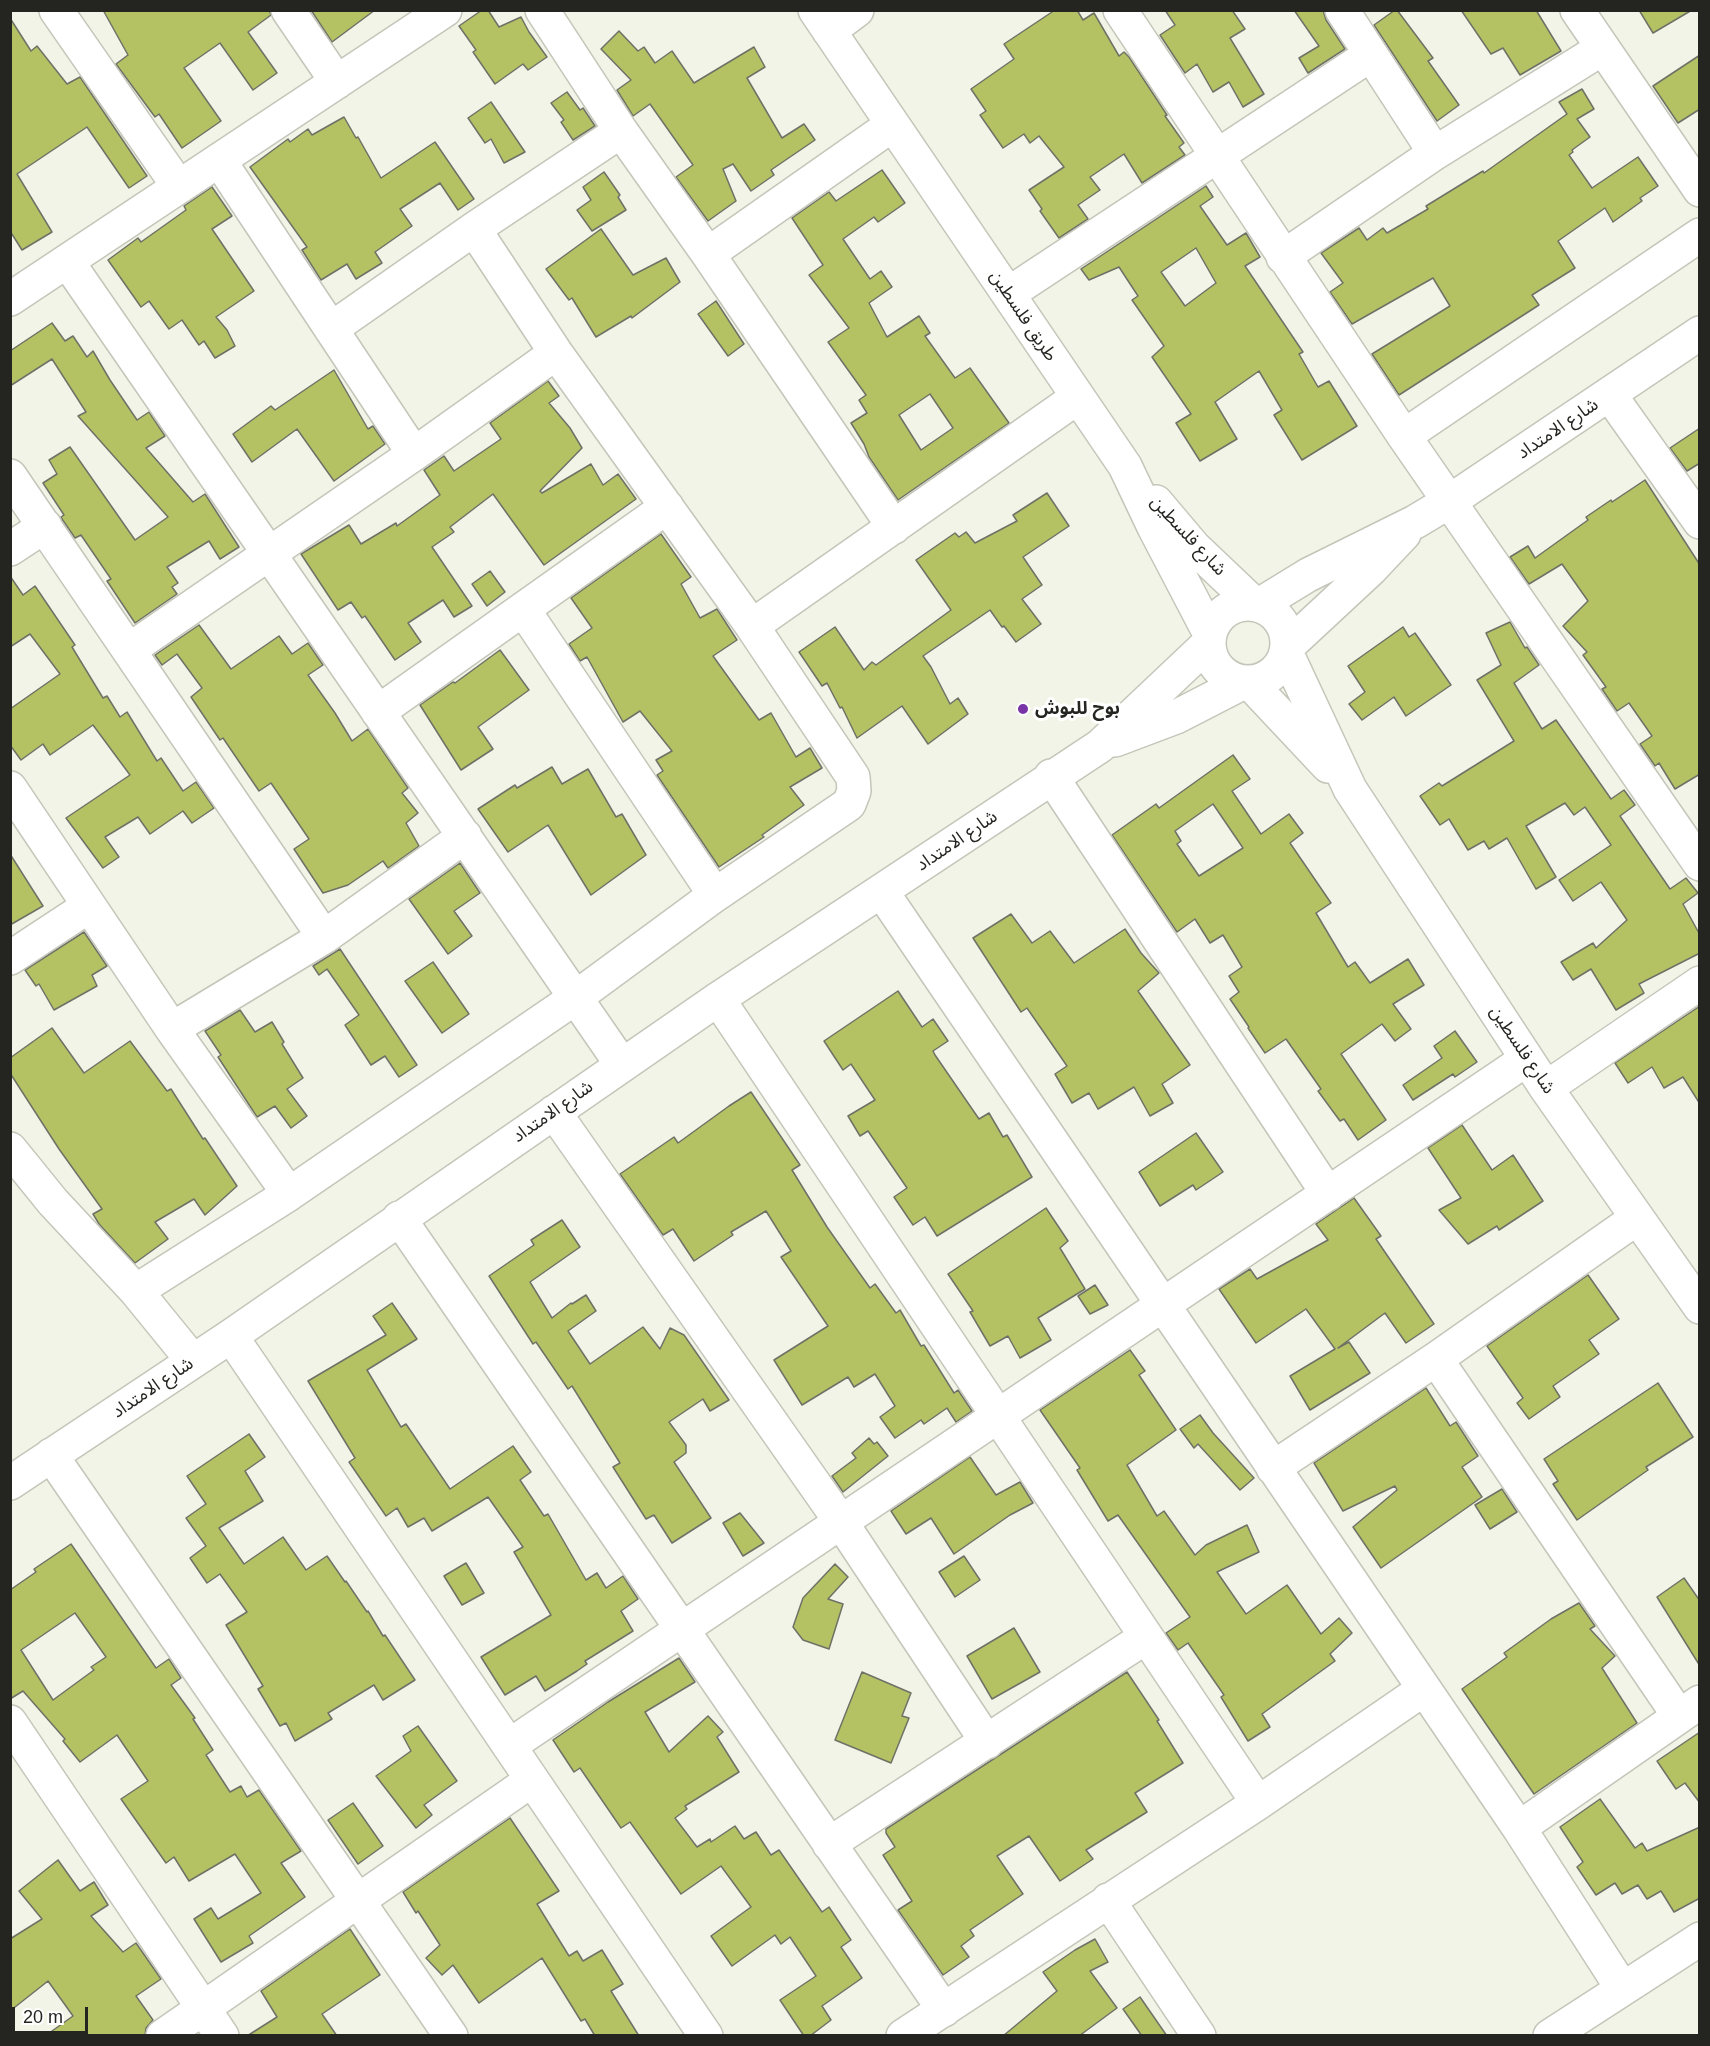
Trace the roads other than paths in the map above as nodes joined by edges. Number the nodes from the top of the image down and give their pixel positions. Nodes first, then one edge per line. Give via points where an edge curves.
1 (56, 10) edge
2 (288, 10) edge
3 (444, 10) edge
4 (542, 10) edge
5 (857, 10) edge
6 (1120, 10) edge
7 (1341, 10) edge
8 (1577, 10) edge
9 (822, 21) edge
10 (1603, 48) junction
11 (1370, 55) junction
12 (337, 82) junction
13 (892, 125) junction
14 (621, 131) junction
15 (1435, 153) junction
16 (1218, 156) junction
17 (219, 160) junction
18 (179, 187) junction
19 (1700, 190) edge
20 (474, 229) junction
21 (1700, 235) edge
22 (708, 254) junction
23 (1283, 256) junction
24 (67, 261) junction
25 (15, 287) edge
26 (1008, 294) junction
27 (331, 329) junction
28 (1700, 333) edge
29 (556, 353) junction
30 (1610, 395) junction
31 (1078, 397) junction
32 (1404, 436) junction
33 (414, 454) junction
34 (1125, 466) junction
35 (10, 477) edge
36 (1450, 501) junction
37 (667, 507) junction
38 (1414, 522) junction
39 (1700, 522) edge
40 (45, 526) junction
41 (894, 527) junction
42 (10, 549) edge
43 (269, 553) junction
44 (1256, 605) junction
45 (523, 609) junction
46 (752, 626) junction
47 (1209, 638) junction
48 (129, 650) junction
49 (1287, 650) junction
50 (1247, 682) junction
51 (378, 712) junction
52 (1100, 746) junction
53 (1051, 776) junction
54 (10, 788) edge
55 (1350, 789) junction
56 (465, 836) junction
57 (1700, 864) edge
58 (882, 892) junction
59 (715, 895) junction
60 (89, 906) junction
61 (324, 937) junction
62 (10, 958) edge
63 (1700, 983) edge
64 (575, 998) junction
65 (718, 999) junction
66 (172, 1029) junction
67 (1527, 1059) junction
68 (622, 1065) junction
69 (1546, 1088) junction
70 (554, 1112) junction
71 (10, 1149) edge
72 (289, 1194) junction
73 (1328, 1194) junction
74 (399, 1218) junction
75 (1637, 1218) junction
76 (136, 1291) junction
77 (1163, 1305) junction
78 (1700, 1307) edge
79 (231, 1336) junction
80 (1436, 1359) junction
81 (194, 1361) junction
82 (998, 1416) junction
83 (51, 1455) junction
84 (1273, 1468) junction
85 (10, 1483) edge
86 (841, 1522) junction
87 (681, 1630) junction
88 (1146, 1636) junction
89 (1424, 1689) junction
90 (1689, 1709) edge
91 (10, 1722) edge
92 (987, 1742) junction
93 (509, 1746) junction
94 (532, 1780) junction
95 (1258, 1803) junction
96 (1519, 1828) junction
97 (829, 1844) junction
98 (1108, 1900) junction
99 (358, 1901) junction
100 (1700, 1939) edge
101 (1622, 1988) junction
102 (203, 2008) junction
103 (944, 2010) junction
104 (163, 2036) edge
105 (222, 2036) edge
106 (451, 2036) edge
107 (706, 2036) edge
108 (903, 2036) edge
109 (1199, 2036) edge
110 (1550, 2036) edge

1 - 18 street
2 - 12 street
3 - 12 street
4 - 14 street
5 - 9 street
6 - 16 street
7 - 11 street
8 - 10 street
9 - 13 street, طريق فلسطين
10 - 15 street
10 - 19 street
11 - 15 street
11 - 16 street
12 - 17 street
13 - 22 street
13 - 26 street, طريق فلسطين
14 - 20 street
14 - 22 street
15 - 23 street
16 - 23 street
16 - 26 street
17 - 18 street
17 - 27 street
18 - 24 street
20 - 27 street
20 - 29 street
21 - 32 street
22 - 41 street
23 - 32 street
24 - 25 street
24 - 43 street
26 - 31 street, طريق فلسطين
27 - 33 street
28 - 30 street, شارع الامتداد
29 - 33 street
29 - 37 street
30 - 36 street, شارع الامتداد
30 - 39 street
31 - 34 street, طريق فلسطين
31 - 41 street
32 - 36 street
33 - 43 street
34 - 44 street, شارع فلسطين via 1194,547
34 - 47 street, طريق فلسطين
35 - 40 street
36 - 38 street, شارع الامتداد
36 - 57 street
37 - 45 street
37 - 46 street
38 - 44 street, شارع الامتداد via 1308,574
38 - 49 street, شارع الامتداد via 1371,570
40 - 42 street
40 - 48 street
41 - 46 street
43 - 48 street
43 - 51 street
44 - 47 street via 1244,604 1226,611 1218,617
44 - 49 street via 1280,621
45 - 51 street
45 - 59 street
46 - 59 street via 853,777 854,791 849,804
47 - 50 street via 1210,652 1219,669 1234,680
47 - 52 street, شارع الامتداد
48 - 61 street
49 - 50 street via 1269,677
49 - 55 street, شارع فلسطين
50 - 52 street, شارع الامتداد via 1176,717
50 - 55 street, شارع فلسطين
51 - 56 street
52 - 53 street, شارع الامتداد
53 - 58 street, شارع الامتداد
53 - 73 street
54 - 60 street
55 - 67 street, شارع فلسطين
56 - 61 street
56 - 64 street
58 - 65 street, شارع الامتداد
58 - 77 street
59 - 64 street
60 - 62 street
60 - 66 street
61 - 66 street
63 - 69 street
64 - 68 street
64 - 72 street
65 - 68 street, شارع الامتداد
65 - 82 street
66 - 72 street
67 - 69 street, شارع فلسطين
67 - 73 street
68 - 70 street, شارع الامتداد
69 - 75 street, شارع فلسطين
70 - 74 street, شارع الامتداد
70 - 86 street
71 - 76 street via 53,1202
72 - 76 street
73 - 77 street
74 - 79 street, شارع الامتداد
74 - 87 street
75 - 78 street, شارع فلسطين
75 - 80 street
76 - 81 street
77 - 82 street
77 - 84 street
79 - 81 street, شارع الامتداد
79 - 93 street
80 - 84 street
80 - 90 street
81 - 83 street, شارع الامتداد
82 - 86 street
82 - 88 street
83 - 85 street, شارع الامتداد
83 - 99 street
84 - 89 street
86 - 87 street
86 - 92 street
87 - 93 street
87 - 97 street
88 - 92 street
88 - 95 street
89 - 95 street
89 - 96 street
90 - 96 street
91 - 102 street
92 - 97 street
93 - 94 street
94 - 99 street
94 - 107 street
95 - 98 street
96 - 101 street
97 - 103 street
98 - 103 street
98 - 109 street
99 - 102 street
99 - 106 street
100 - 101 street
101 - 110 street
102 - 104 street
102 - 105 street
103 - 108 street

